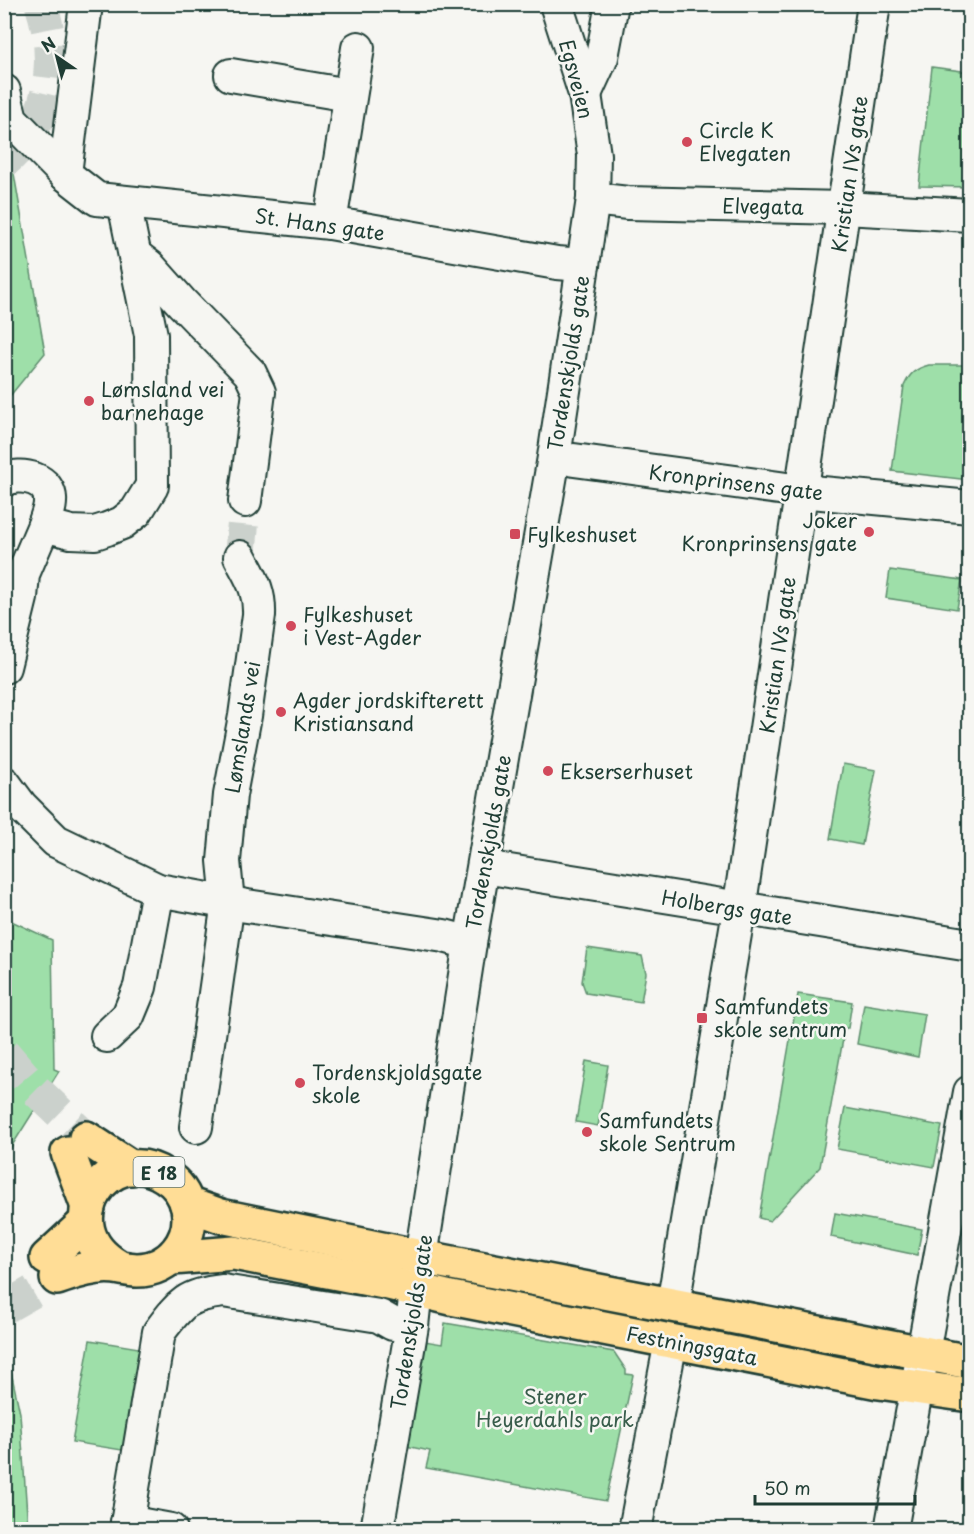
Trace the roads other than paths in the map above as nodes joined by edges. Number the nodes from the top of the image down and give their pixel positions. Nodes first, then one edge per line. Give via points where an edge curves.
1 (86, 4) edge
2 (556, 4) edge
3 (612, 4) edge
4 (874, 4) edge
5 (358, 48) dead end
6 (231, 75) dead end
7 (4, 91) edge
8 (585, 94) junction
9 (350, 95) junction
10 (594, 155) joint
11 (65, 174) junction
12 (593, 199) junction
13 (124, 203) junction
14 (844, 208) junction
15 (969, 215) edge
16 (330, 223) junction
17 (136, 256) junction
18 (583, 265) junction
19 (574, 460) dead end
20 (4, 480) edge
21 (801, 491) junction
22 (245, 501) tunnel mouth
23 (969, 507) edge
24 (44, 525) junction
25 (240, 557) tunnel mouth
26 (14, 572) edge
27 (4, 668) edge
28 (4, 783) edge
29 (484, 867) junction
30 (158, 890) junction
31 (228, 903) junction
32 (739, 910) junction
33 (470, 943) junction
34 (969, 945) edge
35 (107, 1036) dead end
36 (969, 1092) edge
37 (196, 1127) dead end
38 (132, 1168) junction
39 (187, 1204) junction
40 (87, 1215) junction
41 (421, 1257) junction
42 (172, 1258) junction
43 (117, 1266) junction
44 (416, 1289) junction
45 (674, 1305) junction
46 (393, 1324) dead end
47 (671, 1341) junction
48 (924, 1353) junction
49 (969, 1362) edge
50 (916, 1386) junction
51 (969, 1395) edge
52 (126, 1526) edge
53 (171, 1530) edge
54 (377, 1530) edge
55 (635, 1530) edge
56 (891, 1530) edge

1 - 11 street
2 - 8 street, Egsveien
3 - 8 street via 602,57
4 - 14 street, Kristian IVs gate
5 - 9 street
6 - 9 street
7 - 11 street, St. Hans gate via 11,119
8 - 10 street, Egsveien
9 - 16 street
10 - 12 street, Tordenskjolds gate
11 - 13 street, St. Hans gate via 97,199
12 - 14 street, Elvegata
12 - 18 street, Tordenskjolds gate
13 - 16 street, St. Hans gate
13 - 17 street
14 - 15 street, Elvegata
14 - 21 street, Kristian IVs gate
16 - 18 street, St. Hans gate
17 - 22 street via 250,373 259,392
17 - 24 street via 151,335 152,486 136,512 107,529 71,532
18 - 29 street, Tordenskjolds gate
19 - 21 street, Kronprinsens gate
20 - 24 street via 20,475 45,485 51,500
21 - 23 street, Kronprinsens gate
21 - 32 street, Kristian IVs gate
24 - 26 street
25 - 31 street, Lømslands vei via 260,599 230,795 224,861
26 - 27 street via 21,598
28 - 30 street via 56,841
29 - 32 street, Holbergs gate
29 - 33 street, Tordenskjolds gate
30 - 31 street
30 - 35 street via 140,987 128,1016
31 - 33 street
31 - 37 street, Lømslands vei
32 - 34 street, Holbergs gate
32 - 45 street, Kristian IVs gate
33 - 41 street, Tordenskjolds gate
36 - 48 street
38 - 39 main road, E 18 via 160,1172 172,1180
38 - 40 main road, E 18 via 107,1177 95,1190
38 - 40 main road, E 18 via 77,1145
39 - 41 main road, Festningsgata via 221,1216
39 - 42 main road, E 18 via 187,1233
40 - 43 main road, E 18 via 88,1233 99,1253
40 - 43 main road, E 18 via 52,1268
41 - 44 street, Tordenskjolds gate
41 - 45 main road, Festningsgata
42 - 43 main road, E 18 via 151,1269 128,1270
42 - 44 main road, Festningsgata via 234,1253
44 - 47 main road, Festningsgata
44 - 54 street, Tordenskjolds gate
45 - 48 main road, Festningsgata
46 - 52 street via 379,1316 223,1291 186,1300 159,1332
47 - 50 main road, Festningsgata
47 - 55 street
48 - 49 main road, Festningsgata
48 - 50 street
50 - 51 main road, Festningsgata
50 - 56 street
52 - 53 street

